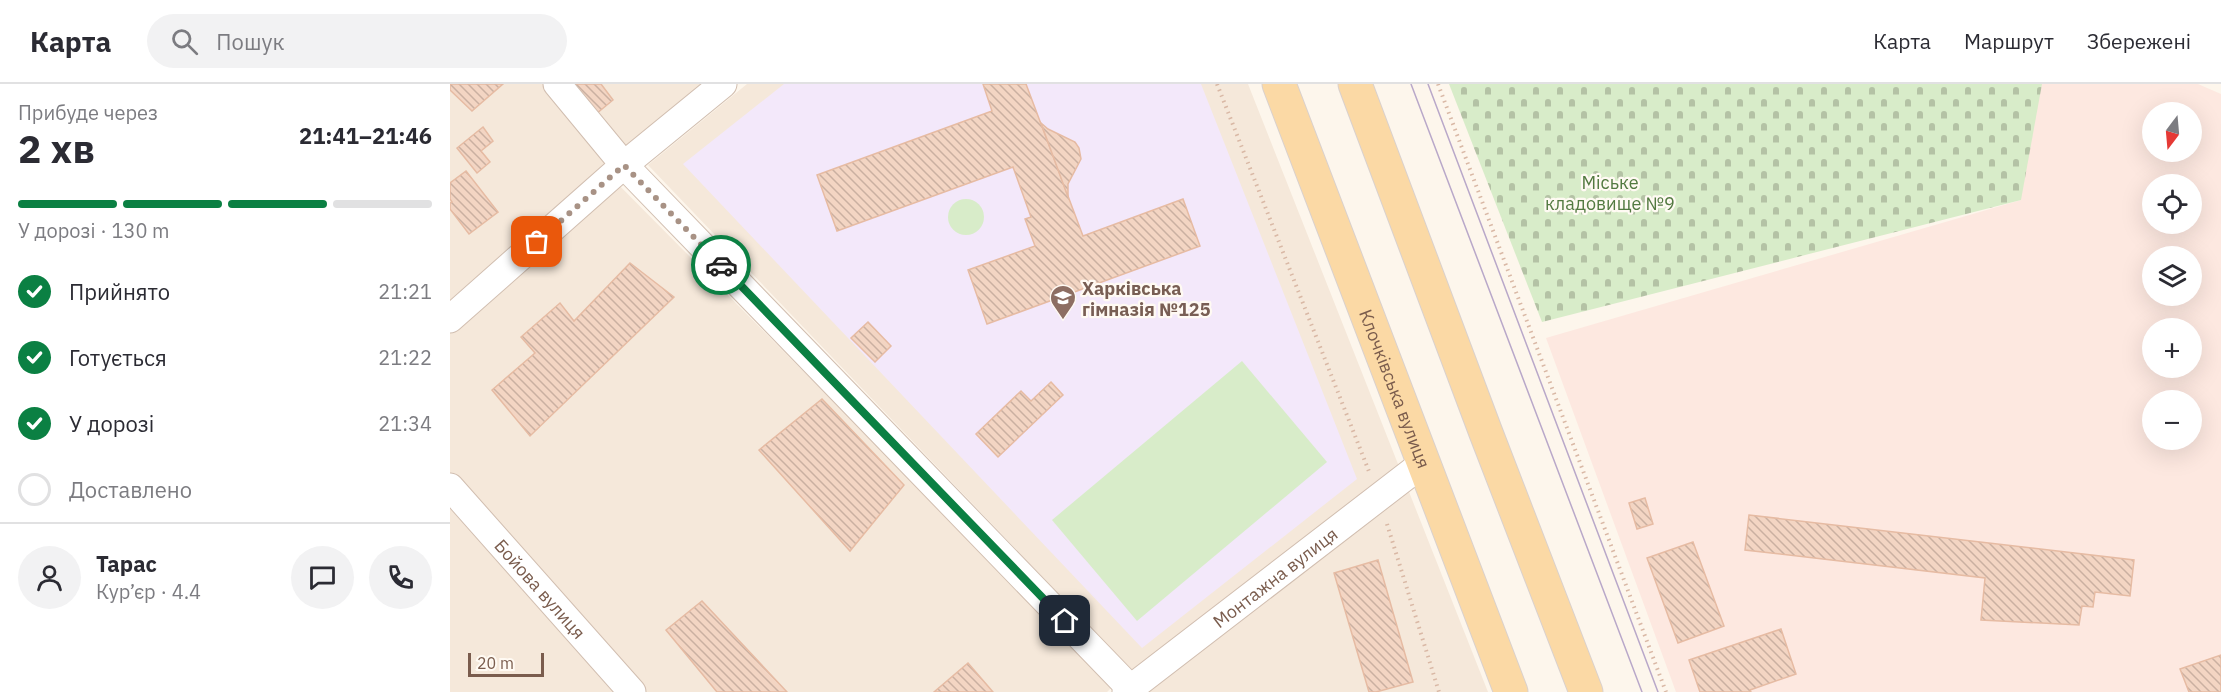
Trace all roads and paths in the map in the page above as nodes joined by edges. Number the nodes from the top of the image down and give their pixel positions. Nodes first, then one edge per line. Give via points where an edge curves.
1 (557, 84) edge
2 (723, 84) edge
3 (1217, 84) edge
4 (1279, 84) edge
5 (1355, 84) edge
6 (1438, 84) edge
7 (624, 165) junction
8 (450, 319) edge
9 (1422, 465) junction
10 (450, 487) edge
11 (1379, 498) junction
12 (1128, 690) edge
13 (632, 692) edge
14 (1439, 692) edge
15 (1511, 692) edge
16 (1586, 692) edge
17 (1666, 692) edge

1 - 7 street
2 - 7 street
3 - 11 path
4 - 9 main road, Клочківська вулиця
5 - 16 main road
6 - 17 path
7 - 8 street
7 - 12 street
9 - 11 street, Монтажна вулиця
9 - 15 main road, Клочківська вулиця
10 - 13 street, Бойова вулиця
11 - 12 street, Монтажна вулиця
11 - 14 path

